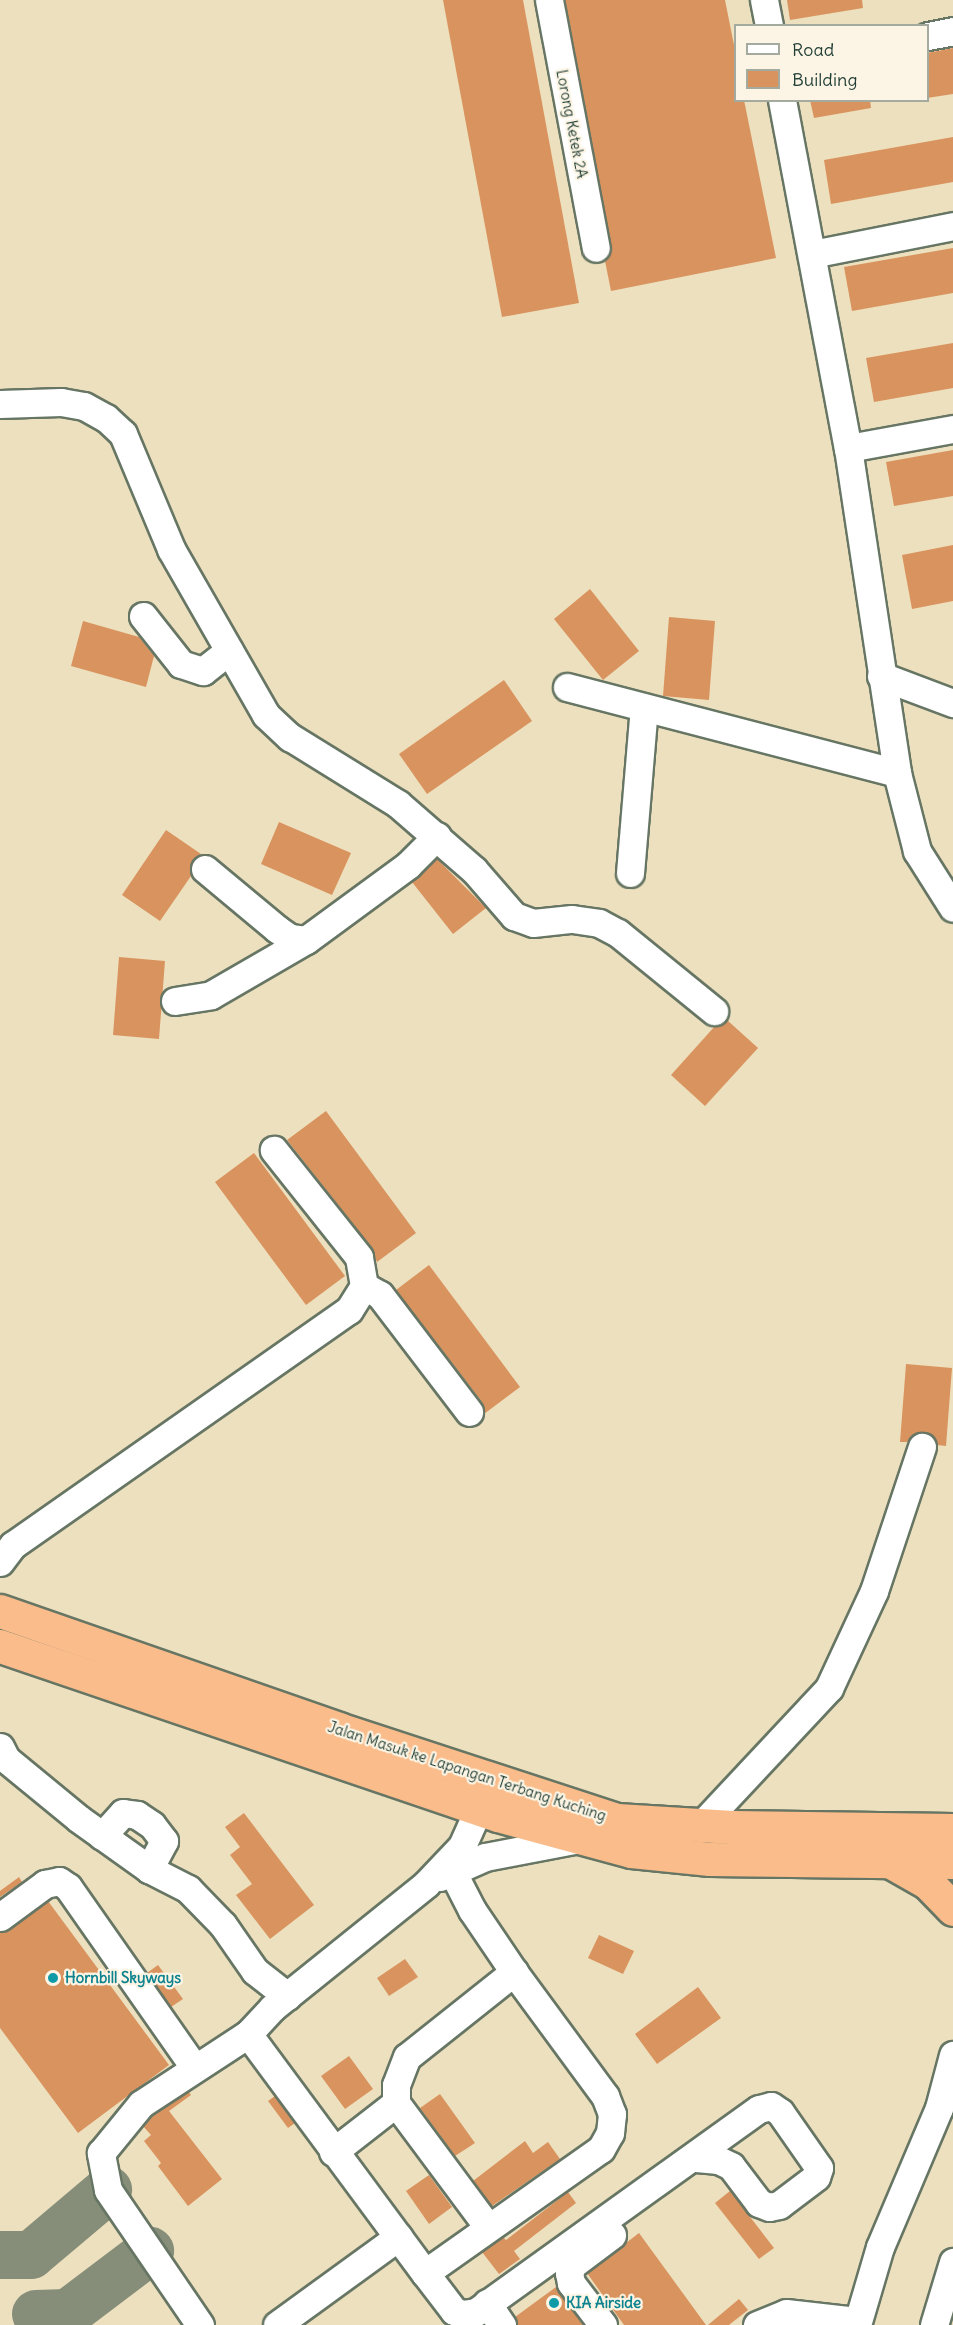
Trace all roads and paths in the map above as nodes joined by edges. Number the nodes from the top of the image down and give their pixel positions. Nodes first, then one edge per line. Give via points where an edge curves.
1 (549, 0) edge
2 (764, 0) edge
3 (769, 24) edge
4 (953, 31) edge
5 (929, 36) edge
6 (783, 102) edge
7 (953, 225) edge
8 (596, 248) dead end
9 (812, 254) junction
10 (0, 404) edge
11 (953, 429) edge
12 (848, 448) junction
13 (142, 616) dead end
14 (229, 651) junction
15 (881, 676) junction
16 (567, 687) dead end
17 (953, 703) edge
18 (644, 708) junction
19 (897, 773) junction
20 (437, 836) junction
21 (205, 869) dead end
22 (630, 873) dead end
23 (953, 908) edge
24 (306, 940) junction
25 (175, 1001) dead end
26 (714, 1011) dead end
27 (274, 1150) dead end
28 (363, 1286) junction
29 (469, 1412) dead end
30 (922, 1447) dead end
31 (0, 1562) edge
32 (0, 1611) edge
33 (0, 1646) edge
34 (0, 1748) edge
35 (479, 1808) junction
36 (700, 1826) junction
37 (953, 1830) edge
38 (102, 1836) junction
39 (579, 1839) junction
40 (891, 1862) junction
41 (953, 1862) edge
42 (149, 1869) junction
43 (452, 1871) junction
44 (426, 1884) junction
45 (953, 1909) edge
46 (0, 1917) edge
47 (514, 1972) junction
48 (287, 1996) junction
49 (248, 2034) junction
50 (953, 2055) edge
51 (194, 2067) junction
52 (396, 2103) junction
53 (333, 2152) junction
54 (696, 2158) dead end
55 (642, 2211) dead end
56 (488, 2227) junction
57 (398, 2237) junction
58 (953, 2262) edge
59 (425, 2273) junction
60 (494, 2314) edge
61 (857, 2323) edge
62 (200, 2325) edge
63 (277, 2325) edge
64 (603, 2325) edge
65 (757, 2325) edge
66 (934, 2325) edge

1 - 8 street, Lorong Ketek 2A
2 - 3 street
4 - 5 street
6 - 9 street
7 - 9 street
9 - 12 street
10 - 14 street via 61,402 84,406 106,418 123,434 171,549
11 - 12 street
12 - 15 street
13 - 14 street via 181,664 203,671
14 - 20 street via 266,715 290,737 399,804
15 - 17 street
15 - 19 street
16 - 18 street
18 - 19 street
18 - 22 street
19 - 23 street via 917,851
20 - 24 street via 408,865
20 - 26 street via 514,916 533,923 598,923 618,933
21 - 24 street via 277,929 290,938
24 - 25 street via 211,995
27 - 28 street via 359,1257
28 - 29 street via 380,1295
28 - 31 street via 349,1310 13,1545
30 - 36 street via 874,1592 829,1688
32 - 36 highway, Jalan Masuk ke Lapangan Terbang Kuching via 534,1795 617,1820
33 - 35 highway, Jalan Masuk ke Lapangan Terbang Kuching
34 - 38 street via 6,1759
35 - 39 highway, Jalan Masuk ke Lapangan Terbang Kuching
35 - 44 street via 462,1846
36 - 37 highway, Jalan Masuk ke Lapangan Terbang Kuching
38 - 42 street
38 - 42 street via 123,1813 136,1815 152,1825 164,1841
39 - 40 highway, Jalan Masuk ke Lapangan Terbang Kuching via 681,1857
39 - 43 street via 496,1854
40 - 41 highway, Jalan Masuk ke Lapangan Terbang Kuching
40 - 45 highway via 928,1883
42 - 48 street via 188,1889 223,1925 255,1971
43 - 44 street
43 - 47 street via 472,1910
44 - 48 street
46 - 51 street via 45,1884 59,1881 68,1887
47 - 52 street via 407,2057 396,2085
47 - 56 street via 606,2096 612,2114 610,2133 602,2149
48 - 49 street
49 - 51 street
49 - 53 street
50 - 61 street via 939,2108 880,2247
51 - 62 street via 141,2104 105,2147 100,2160 108,2190
52 - 53 street
52 - 56 street
53 - 57 street
54 - 60 street via 673,2168
55 - 64 street via 572,2265 571,2283
56 - 59 street
57 - 59 street
57 - 63 street
58 - 66 street
59 - 60 street via 454,2311 469,2316
61 - 65 street via 786,2313

